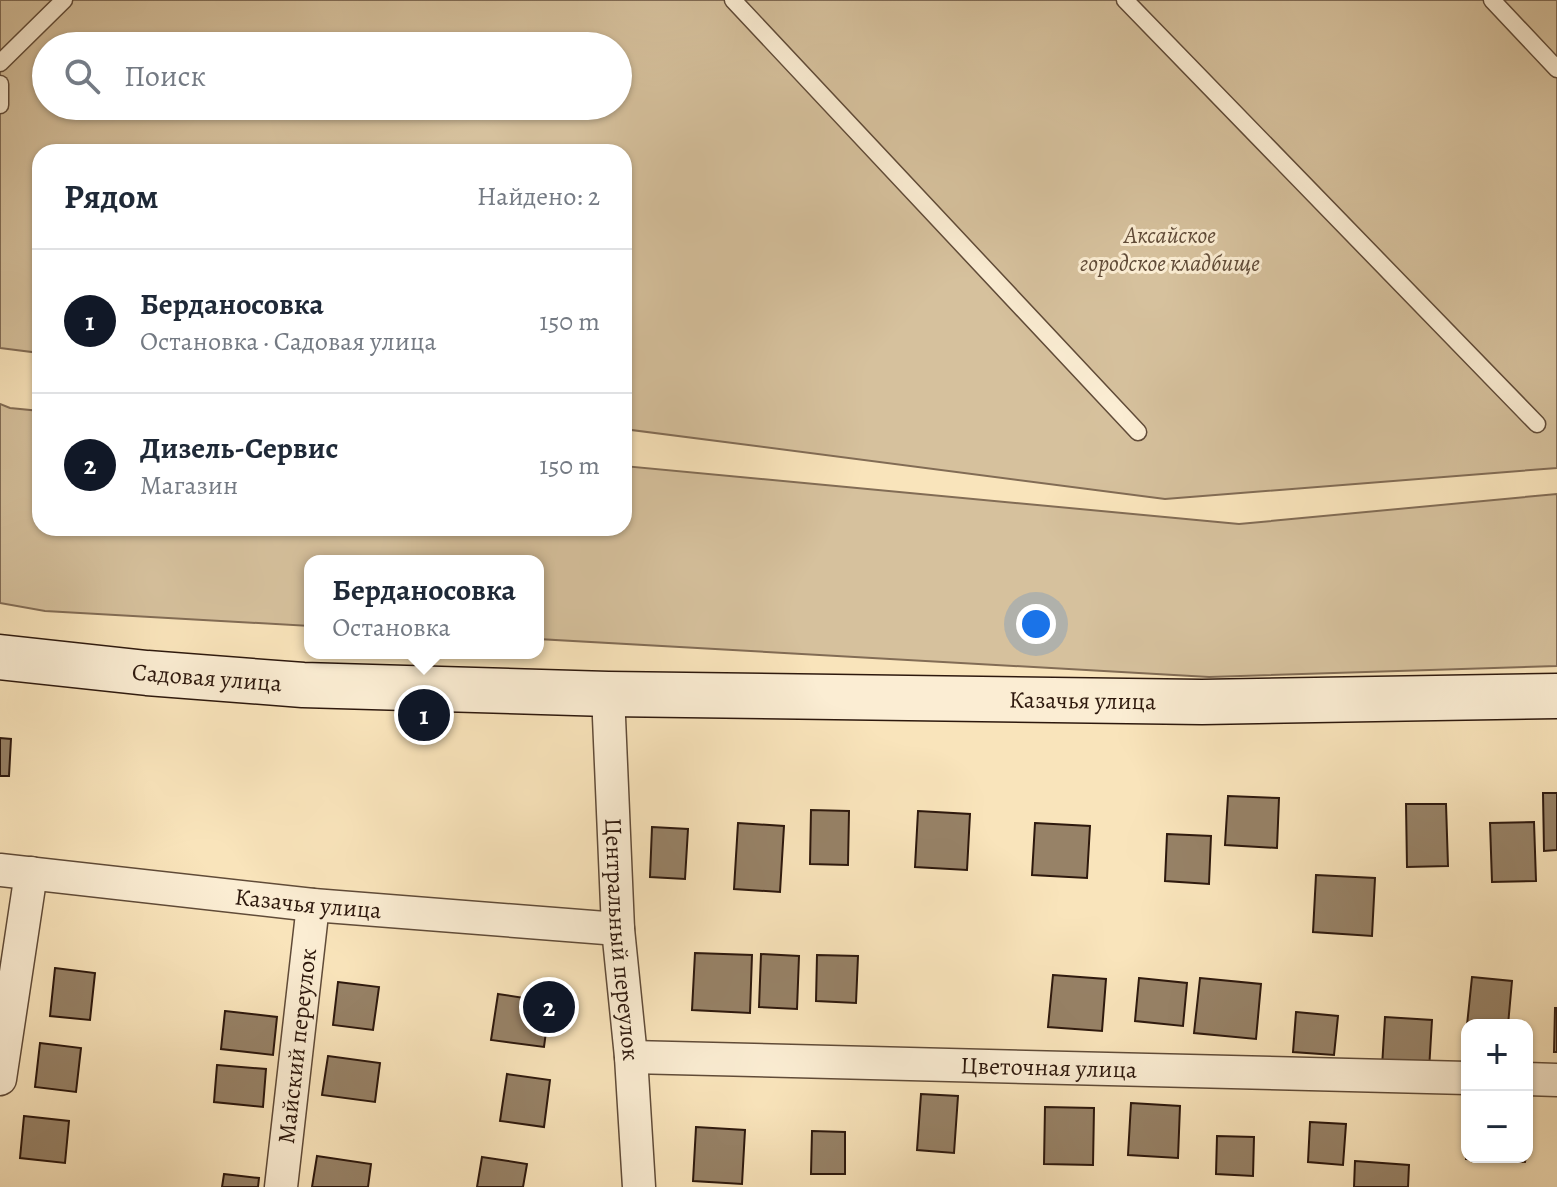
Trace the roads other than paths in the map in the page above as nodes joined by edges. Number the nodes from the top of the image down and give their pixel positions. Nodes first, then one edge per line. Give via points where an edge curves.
1 (64, 0) edge
2 (733, 0) edge
3 (1125, 0) edge
4 (1492, 0) edge
5 (0, 63) edge
6 (1557, 69) edge
7 (0, 84) edge
8 (0, 105) edge
9 (1537, 424) dead end
10 (1138, 432) dead end
11 (0, 657) edge
12 (608, 694) junction
13 (1557, 696) edge
14 (15, 871) edge
15 (313, 905) junction
16 (618, 929) junction
17 (631, 1057) junction
18 (1461, 1078) edge
19 (0, 1079) edge
20 (1533, 1079) edge
21 (1557, 1080) edge
22 (281, 1187) edge
23 (639, 1187) edge

1 - 5 lane
2 - 10 lane
3 - 9 lane
4 - 6 lane
7 - 8 lane
11 - 12 main road, Садовая улица via 303,685
12 - 13 main road, Казачья улица via 1202,702
12 - 16 street, Центральный переулок
14 - 15 street, Казачья улица
14 - 19 street
15 - 16 street, Казачья улица
15 - 22 street, Майский переулок
16 - 17 street, Центральный переулок
17 - 18 street, Цветочная улица
17 - 23 street, Центральный переулок
20 - 21 street

